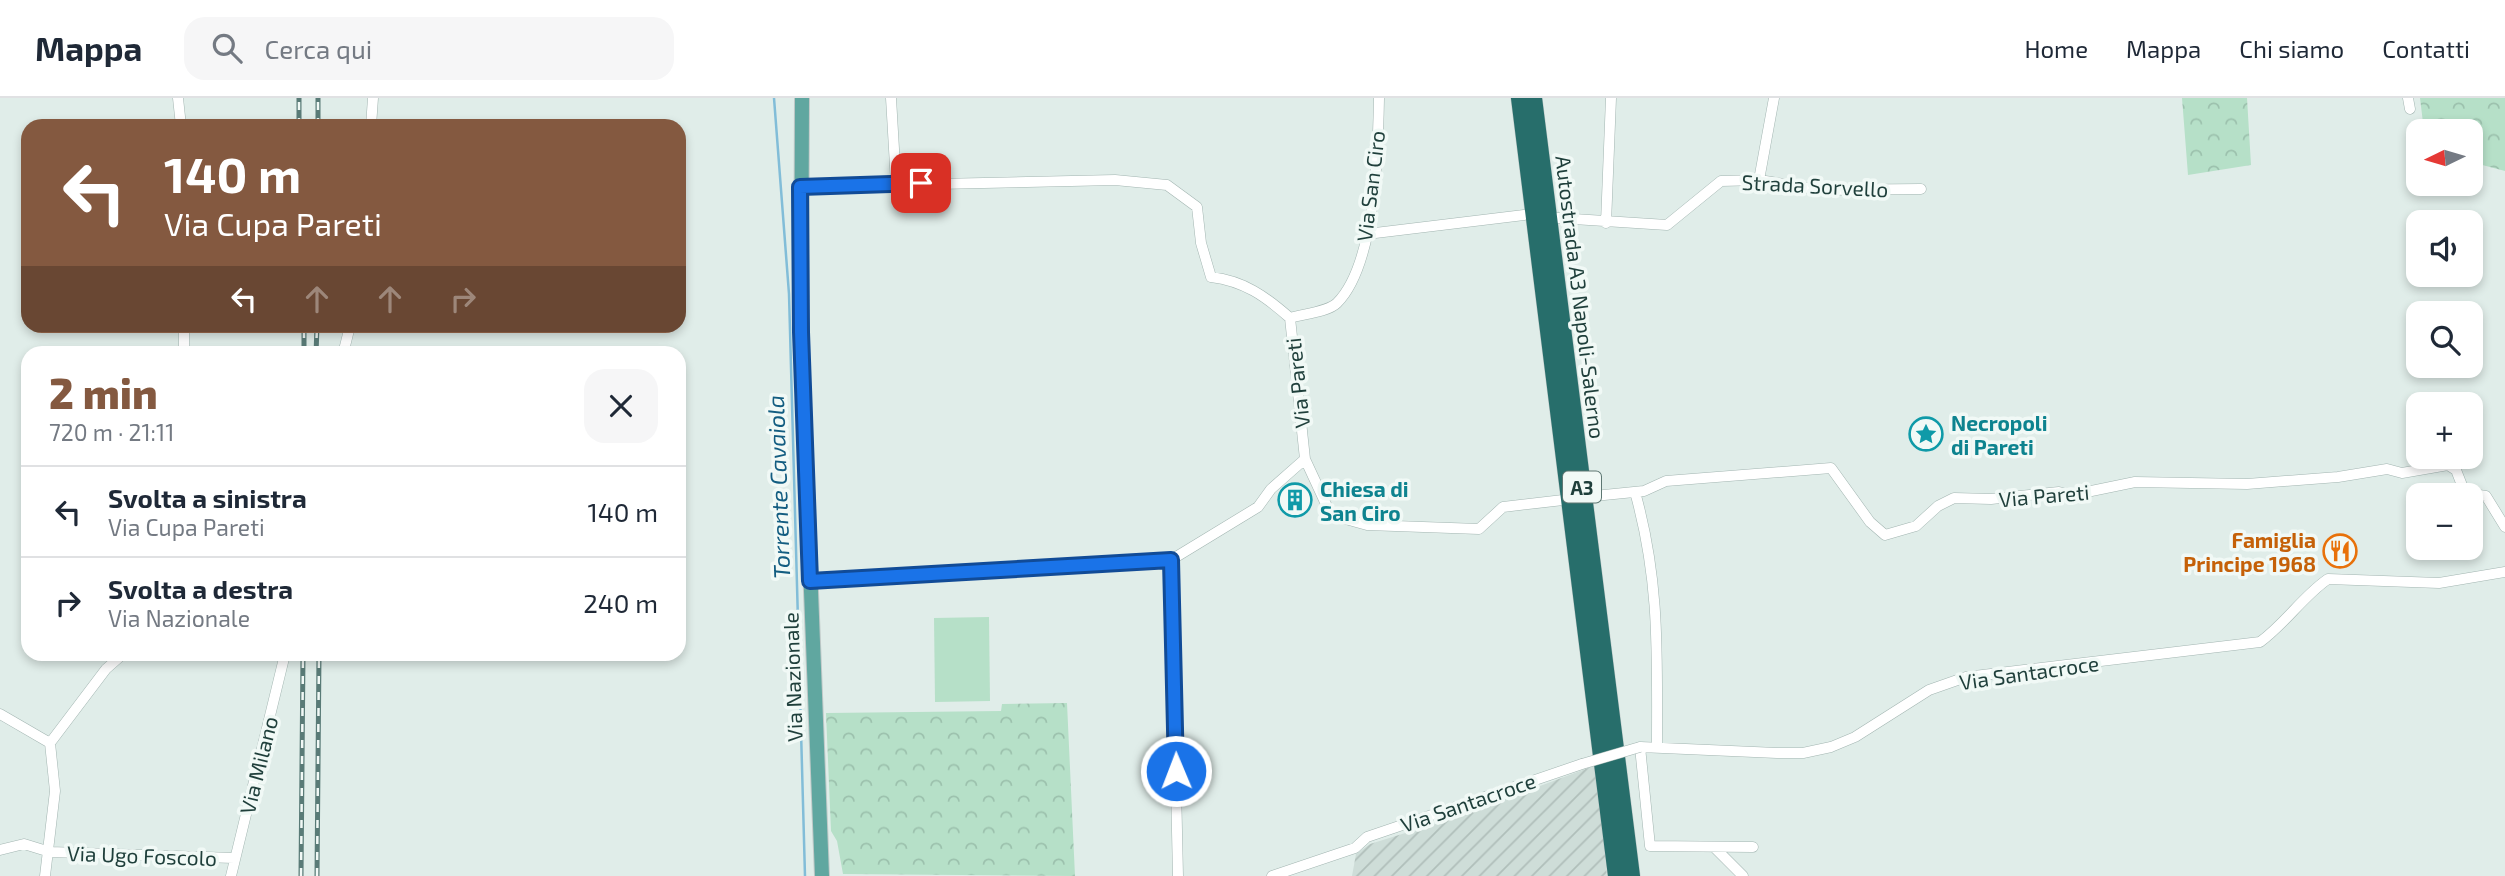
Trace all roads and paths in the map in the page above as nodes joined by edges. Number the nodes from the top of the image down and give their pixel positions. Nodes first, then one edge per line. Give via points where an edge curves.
1 (178, 98) edge
2 (373, 98) edge
3 (802, 98) edge
4 (891, 98) edge
5 (1380, 98) edge
6 (1520, 98) edge
7 (1533, 98) edge
8 (1611, 98) edge
9 (1774, 98) edge
10 (2409, 98) edge
11 (2410, 109) dead end
12 (180, 119) edge
13 (372, 119) edge
14 (1759, 180) junction
15 (896, 183) junction
16 (800, 187) junction
17 (1921, 189) dead end
18 (1524, 215) dead end
19 (1558, 218) dead end
20 (1606, 223) junction
21 (1367, 234) junction
22 (1290, 318) junction
23 (1306, 459) junction
24 (1635, 492) junction
25 (1594, 496) dead end
26 (1563, 500) dead end
27 (2505, 527) edge
28 (1171, 560) junction
29 (2505, 572) edge
30 (810, 581) junction
31 (115, 661) edge
32 (283, 661) edge
33 (0, 715) edge
34 (50, 743) junction
35 (1657, 746) junction
36 (1640, 747) junction
37 (1753, 846) dead end
38 (1714, 848) junction
39 (0, 850) edge
40 (50, 852) junction
41 (234, 858) junction
42 (45, 876) edge
43 (231, 876) edge
44 (822, 876) edge
45 (1178, 876) edge
46 (1272, 876) edge
47 (1617, 876) edge
48 (1631, 876) edge
49 (1743, 876) edge

1 - 12 street
2 - 13 street
3 - 16 main road, Via Nazionale
4 - 15 street
5 - 21 street, Via San Ciro
6 - 47 highway, Autostrada A3 Napoli-Salerno / A3
7 - 48 highway, Autostrada A3 Napoli-Salerno / A3
8 - 20 street
9 - 14 street
10 - 11 street
14 - 17 street, Strada Sorvello via 1821,190
14 - 20 street, Strada Sorvello via 1721,181 1667,225
15 - 16 street, Via Pareti
15 - 22 street, Via Pareti via 1115,180 1167,185 1197,207 1211,277 1231,279 1262,293
16 - 30 main road, Via Nazionale
18 - 21 street
19 - 20 street, Strada Sorvello
21 - 22 street, Via San Ciro via 1352,283 1335,306
22 - 23 street, Via Pareti
23 - 26 street, Via Pareti via 1331,515 1367,525 1479,529 1503,507
23 - 28 street via 1258,508
24 - 25 street, Via Pareti
24 - 27 street, Via Pareti via 1666,481 1831,468 1870,522 1885,535 1916,526 1954,498 2072,495 2135,482 2260,483 2387,468 2402,473 2448,465 2456,470 2465,493 2486,496
24 - 35 street via 1657,597
28 - 30 street
28 - 45 street
29 - 35 street, Via Santacroce via 2439,583 2328,579 2260,642 1966,677 1929,690 1855,737 1812,751
30 - 44 main road, Via Nazionale
31 - 34 street
32 - 41 street, Via Milano
33 - 34 street
34 - 40 street via 55,784
35 - 36 street, Via Santacroce
36 - 38 street via 1650,846
36 - 46 street, Via Santacroce, bridge via 1367,837 1354,848
37 - 38 street
38 - 49 street
39 - 40 street, Via Ugo Foscolo via 24,844
40 - 41 street, Via Ugo Foscolo
40 - 42 street
41 - 43 street, Via Milano

